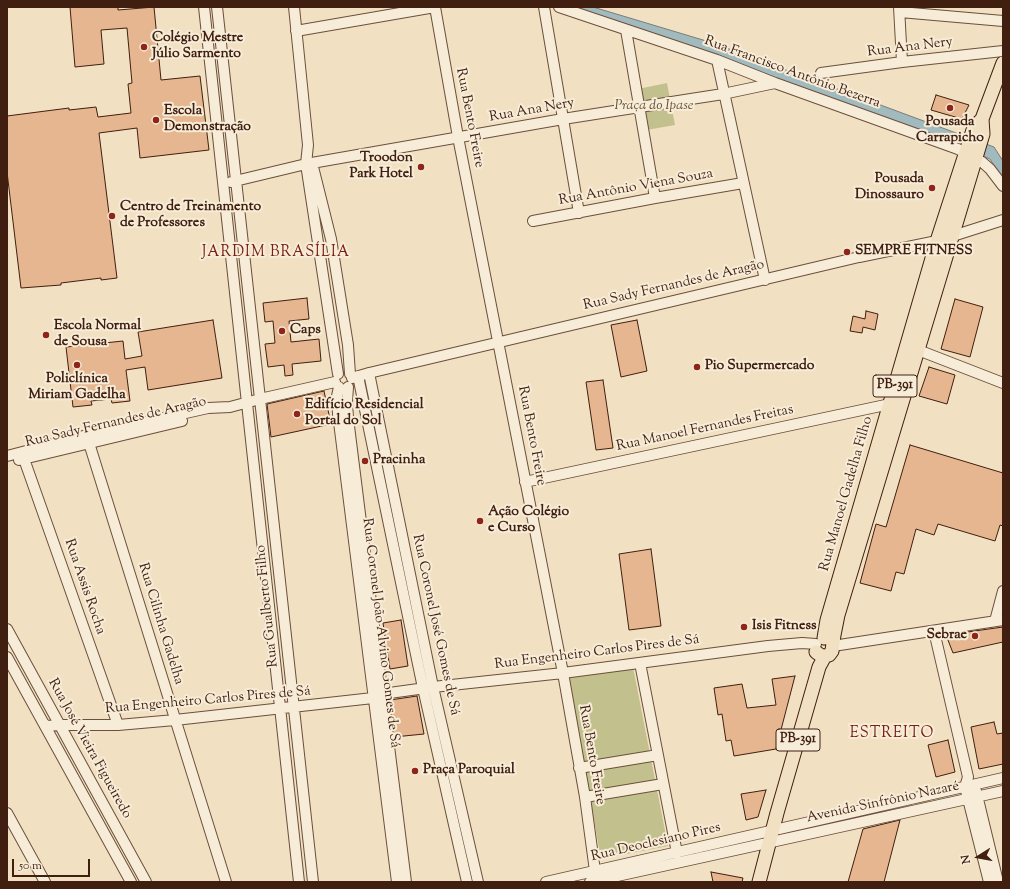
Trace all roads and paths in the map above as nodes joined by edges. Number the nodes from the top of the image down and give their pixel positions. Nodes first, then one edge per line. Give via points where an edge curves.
1 (204, 7) edge
2 (217, 7) edge
3 (294, 7) edge
4 (435, 7) edge
5 (544, 7) edge
6 (559, 7) edge
7 (900, 9) edge
8 (1003, 21) edge
9 (626, 30) junction
10 (296, 31) junction
11 (1003, 51) edge
12 (717, 60) junction
13 (902, 62) junction
14 (1003, 63) edge
15 (821, 73) dead end
16 (775, 83) junction
17 (723, 94) junction
18 (639, 107) junction
19 (562, 119) junction
20 (458, 137) junction
21 (971, 153) junction
22 (309, 164) junction
23 (236, 182) junction
24 (223, 183) junction
25 (743, 183) junction
26 (1003, 186) edge
27 (655, 198) junction
28 (579, 213) junction
29 (1003, 220) edge
30 (533, 221) dead end
31 (952, 236) junction
32 (242, 240) junction
33 (228, 241) junction
34 (937, 241) junction
35 (765, 280) junction
36 (247, 288) junction
37 (234, 290) junction
38 (498, 343) junction
39 (918, 350) junction
40 (348, 379) junction
41 (1003, 383) edge
42 (260, 399) junction
43 (246, 402) junction
44 (890, 404) junction
45 (230, 407) junction
46 (89, 442) junction
47 (7, 456) edge
48 (24, 459) junction
49 (7, 463) edge
50 (268, 468) junction
51 (254, 469) junction
52 (526, 482) junction
53 (279, 566) junction
54 (265, 567) junction
55 (1003, 591) edge
56 (999, 620) edge
57 (7, 629) edge
58 (934, 631) junction
59 (824, 650) junction
60 (7, 656) edge
61 (640, 663) junction
62 (563, 673) junction
63 (428, 688) junction
64 (378, 699) junction
65 (293, 707) junction
66 (280, 708) junction
67 (175, 720) junction
68 (60, 724) junction
69 (118, 725) junction
70 (45, 726) junction
71 (658, 755) junction
72 (579, 768) junction
73 (1003, 778) edge
74 (969, 783) junction
75 (663, 784) junction
76 (1003, 791) edge
77 (585, 798) junction
78 (973, 798) junction
79 (391, 800) junction
80 (854, 812) junction
81 (7, 813) edge
82 (305, 814) junction
83 (292, 815) junction
84 (856, 824) junction
85 (771, 837) junction
86 (677, 853) junction
87 (597, 880) edge
88 (45, 882) edge
89 (131, 882) edge
90 (146, 882) edge
91 (226, 882) edge
92 (299, 882) edge
93 (313, 882) edge
94 (397, 882) edge
95 (406, 882) edge
96 (467, 882) edge
97 (478, 882) edge
98 (546, 882) edge
99 (759, 882) edge
100 (989, 882) edge
101 (998, 882) edge

1 - 24 street, Rua Gualberto Filho
2 - 23 street, Rua Gualberto Filho
3 - 10 street
4 - 10 street
4 - 20 street, Rua Bento Freire
5 - 19 street
6 - 9 street, Rua Francisco Antônio Bezerra
7 - 8 street, Rua Ana Nery
7 - 13 street
9 - 12 street, Rua Francisco Antônio Bezerra
9 - 18 street
10 - 22 street
11 - 13 street, Rua Ana Nery
12 - 16 street, Rua Francisco Antônio Bezerra
12 - 17 street
13 - 15 street, Rua Ana Nery
14 - 21 main road, PB-391
16 - 17 street, Rua Ana Nery
16 - 21 street, Rua Francisco Antônio Bezerra
17 - 18 street, Rua Ana Nery
17 - 25 street
18 - 19 street, Rua Ana Nery
18 - 27 street
19 - 20 street, Rua Ana Nery
19 - 28 street
20 - 22 street, Rua Ana Nery
20 - 38 street, Rua Bento Freire
21 - 26 street, Rua Francisco Antônio Bezerra via 990,169
21 - 31 main road, Rua Manoel Gadelha Filho / PB-391
21 - 34 main road, Rua Manoel Gadelha Filho / PB-391
22 - 23 street, Rua Ana Nery
22 - 40 street
22 - 40 street via 332,246 348,345
23 - 24 street, Rua Ana Nery
23 - 32 street, Rua Gualberto Filho
24 - 33 street, Rua Gualberto Filho
25 - 27 street, Rua Antônio Viena Souza
25 - 35 street
27 - 28 street, Rua Antônio Viena Souza
28 - 30 street, Rua Antônio Viena Souza
29 - 31 street, Rua Sady Fernandes de Aragão
31 - 34 street, Rua Sady Fernandes de Aragão
31 - 39 main road, Rua Manoel Gadelha Filho / PB-391
32 - 33 street
32 - 36 street, Rua Gualberto Filho
33 - 37 street, Rua Gualberto Filho
34 - 35 street, Rua Sady Fernandes de Aragão
34 - 44 main road, Rua Manoel Gadelha Filho / PB-391
35 - 38 street, Rua Sady Fernandes de Aragão
36 - 37 street
36 - 42 street, Rua Gualberto Filho
37 - 43 street, Rua Gualberto Filho
38 - 40 street, Rua Sady Fernandes de Aragão
38 - 52 street, Rua Bento Freire
39 - 41 street
39 - 59 main road, Rua Manoel Gadelha Filho / PB-391 via 838,615
40 - 42 street, Rua Sady Fernandes de Aragão
40 - 63 street, Rua Coronel José Gomes de Sá
40 - 64 street, Rua Coronel João Alvino Gomes de Sá via 337,396 338,414 352,492
42 - 43 street, Rua Sady Fernandes de Aragão
42 - 50 street, Rua Gualberto Filho
43 - 45 street, Rua Sady Fernandes de Aragão
43 - 51 street, Rua Gualberto Filho
44 - 52 street, Rua Manoel Fernandes Freitas
44 - 59 main road, Rua Manoel Gadelha Filho / PB-391 via 827,620
45 - 46 street, Rua Sady Fernandes de Aragão via 215,414
45 - 47 street, Rua Sady Fernandes de Aragão via 208,408 86,435
46 - 48 street, Rua Sady Fernandes de Aragão
46 - 67 street, Rua Cilinha Gadelha
48 - 49 street, Rua Sady Fernandes de Aragão
48 - 69 street, Rua Assis Rocha
50 - 51 street
50 - 53 street, Rua Gualberto Filho
51 - 54 street, Rua Gualberto Filho
52 - 62 street, Rua Bento Freire
53 - 54 street
53 - 65 street, Rua Gualberto Filho
54 - 66 street, Rua Gualberto Filho
55 - 56 street
56 - 58 street, Rua Engenheiro Carlos Pires de Sá
57 - 68 street, Rua José Vieira Figueiredo
58 - 59 street, Rua Engenheiro Carlos Pires de Sá
58 - 74 street
59 - 61 street, Rua Engenheiro Carlos Pires de Sá via 792,643
59 - 85 main road, PB-391
60 - 70 street, Rua José Vieira Figueiredo
61 - 62 street, Rua Engenheiro Carlos Pires de Sá
61 - 71 street
62 - 63 street, Rua Engenheiro Carlos Pires de Sá
62 - 72 street, Rua Bento Freire
63 - 64 street, Rua Engenheiro Carlos Pires de Sá
63 - 96 street, Rua Coronel José Gomes de Sá
63 - 97 street, Rua Coronel José Gomes de Sá
64 - 65 street, Rua Engenheiro Carlos Pires de Sá
64 - 79 street, Rua Coronel João Alvino Gomes de Sá
65 - 66 street, Rua Engenheiro Carlos Pires de Sá
65 - 82 street, Rua Gualberto Filho
66 - 67 street, Rua Engenheiro Carlos Pires de Sá
66 - 83 street, Rua Gualberto Filho
67 - 69 street, Rua Engenheiro Carlos Pires de Sá
67 - 91 street, Rua Cilinha Gadelha
68 - 69 street, Rua Engenheiro Carlos Pires de Sá
68 - 70 street, Rua Engenheiro Carlos Pires de Sá
68 - 90 street, Rua José Vieira Figueiredo
70 - 89 street, Rua José Vieira Figueiredo
71 - 72 street
71 - 75 street
72 - 77 street, Rua Bento Freire
73 - 74 street, Avenida Sinfrônio Nazaré
74 - 78 street
74 - 80 street, Avenida Sinfrônio Nazaré
75 - 77 street
75 - 86 street
76 - 78 street, Avenida Sinfrônio Nazaré
77 - 87 street, Rua Bento Freire
78 - 84 street, Avenida Sinfrônio Nazaré
78 - 100 street
78 - 101 street
79 - 94 street, Rua Coronel João Alvino Gomes de Sá
79 - 95 street, Rua Coronel João Alvino Gomes de Sá
80 - 84 street
80 - 85 street, Avenida Sinfrônio Nazaré
81 - 88 street
82 - 83 street
82 - 93 street, Rua Gualberto Filho
83 - 92 street, Rua Gualberto Filho
84 - 85 street, Avenida Sinfrônio Nazaré
85 - 86 street, Rua Deoclesiano Pires
85 - 87 street, Rua Deoclesiano Pires
85 - 99 main road, PB-391
86 - 87 street, Rua Deoclesiano Pires
87 - 98 street, Rua Deoclesiano Pires

